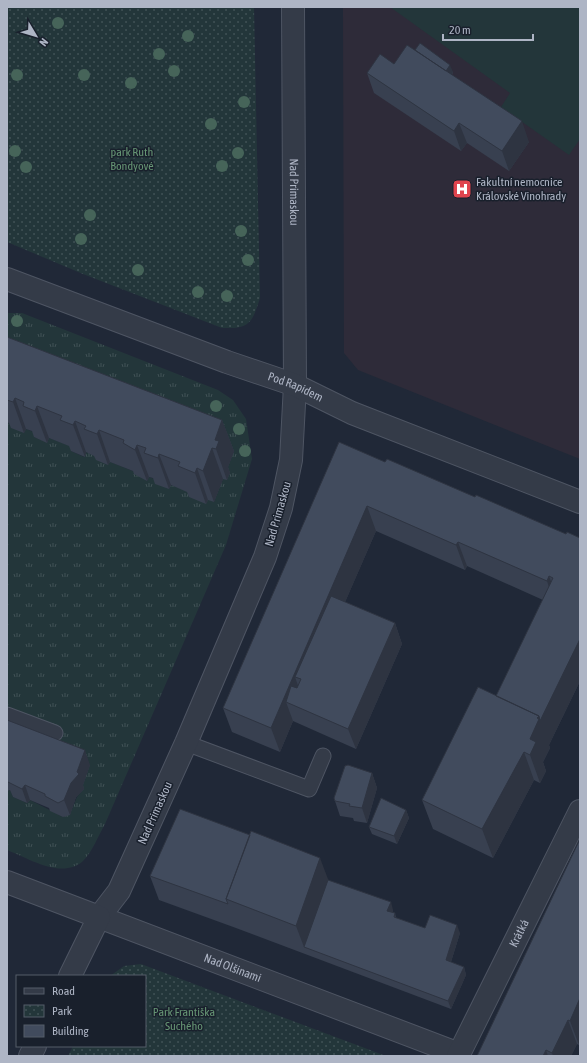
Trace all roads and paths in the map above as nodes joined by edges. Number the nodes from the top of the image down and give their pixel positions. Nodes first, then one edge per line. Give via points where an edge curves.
1 (293, 7) edge
2 (7, 279) edge
3 (295, 385) junction
4 (580, 502) edge
5 (7, 715) edge
6 (56, 733) dead end
7 (186, 743) junction
8 (323, 756) dead end
9 (580, 811) edge
10 (7, 882) edge
11 (99, 917) junction
12 (70, 975) edge
13 (34, 1047) edge
14 (459, 1055) edge
15 (30, 1056) edge

1 - 3 street, Nad Primaskou
2 - 3 street, Pod Rapidem
3 - 4 street, Pod Rapidem via 352,413
3 - 7 street, Nad Primaskou via 291,460 281,508 265,556
5 - 6 lane
7 - 8 lane via 309,789
7 - 11 street, Nad Primaskou via 119,891
9 - 14 street, Krátká
10 - 11 street, Nad Olšinami
11 - 12 street, Nad Primaskou
11 - 14 street, Nad Olšinami
13 - 15 street

